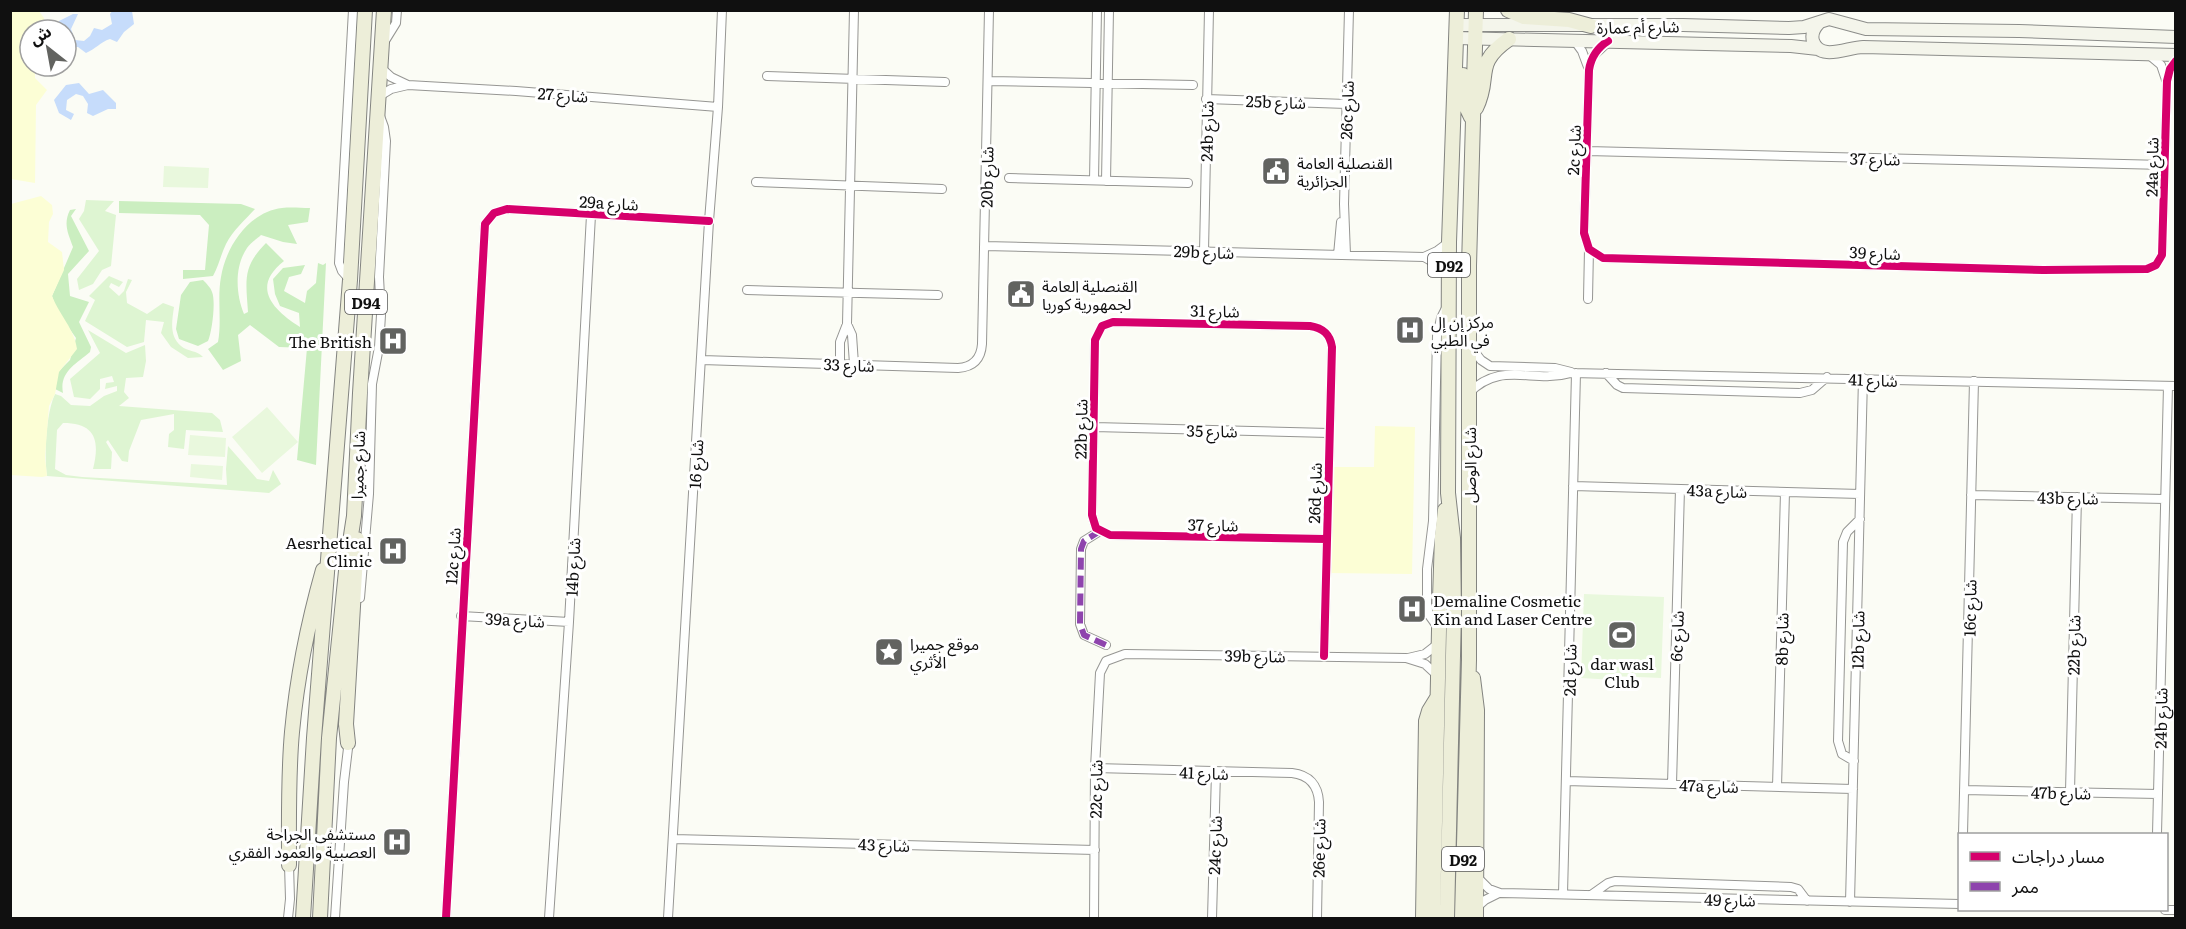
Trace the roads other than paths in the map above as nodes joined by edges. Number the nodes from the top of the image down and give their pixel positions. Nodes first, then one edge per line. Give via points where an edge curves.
1 (353, 10) edge
2 (366, 10) edge
3 (384, 10) edge
4 (397, 10) edge
5 (722, 10) edge
6 (854, 10) edge
7 (989, 10) edge
8 (1097, 10) edge
9 (1109, 10) edge
10 (1209, 10) edge
11 (1349, 10) edge
12 (1476, 10) edge
13 (1508, 10) edge
14 (1821, 18) edge
15 (1839, 18) edge
16 (1591, 26) junction
17 (1456, 30) edge
18 (1475, 32) junction
19 (2175, 37) edge
20 (1509, 39) junction
21 (1574, 40) junction
22 (1608, 41) junction
23 (382, 47) junction
24 (1818, 49) junction
25 (1838, 50) junction
26 (2147, 54) junction
27 (2175, 55) edge
28 (2175, 61) edge
29 (380, 67) junction
30 (1589, 70) junction
31 (767, 76) dead end
32 (853, 78) junction
33 (988, 81) junction
34 (2167, 81) junction
35 (945, 82) dead end
36 (1095, 83) junction
37 (1107, 83) junction
38 (408, 85) junction
39 (1193, 85) dead end
40 (1206, 99) junction
41 (377, 103) junction
42 (1346, 104) junction
43 (718, 107) junction
44 (1472, 118) junction
45 (1587, 151) junction
46 (2164, 165) junction
47 (1009, 178) dead end
48 (1094, 180) junction
49 (1106, 181) junction
50 (756, 182) dead end
51 (1188, 183) dead end
52 (849, 185) junction
53 (942, 189) dead end
54 (507, 209) joint
55 (591, 215) junction
56 (709, 221) junction
57 (1449, 242) junction
58 (984, 246) junction
59 (1589, 249) junction
60 (1204, 251) junction
61 (1342, 255) junction
62 (1424, 257) junction
63 (2147, 269) joint
64 (1449, 278) junction
65 (350, 280) junction
66 (747, 290) dead end
67 (847, 292) junction
68 (938, 294) dead end
69 (1588, 299) dead end
70 (1449, 303) junction
71 (847, 324) junction
72 (1102, 326) joint
73 (1326, 333) joint
74 (982, 344) joint
75 (1468, 344) junction
76 (702, 360) junction
77 (840, 364) junction
78 (854, 364) junction
79 (1574, 373) junction
80 (1606, 373) junction
81 (1827, 377) junction
82 (1863, 378) junction
83 (1974, 381) junction
84 (2172, 386) edge
85 (1468, 393) junction
86 (1094, 427) junction
87 (1329, 433) junction
88 (1573, 486) junction
89 (1680, 489) junction
90 (1785, 492) junction
91 (1448, 493) junction
92 (1860, 494) junction
93 (1971, 495) junction
94 (2077, 497) junction
95 (2165, 499) junction
96 (354, 516) junction
97 (1860, 519) junction
98 (1100, 531) junction
99 (1326, 539) junction
100 (330, 542) junction
101 (462, 616) junction
102 (568, 622) junction
103 (1439, 636) junction
104 (1107, 645) dead end
105 (1324, 656) junction
106 (1406, 658) junction
107 (1469, 660) junction
108 (1106, 661) joint
109 (1438, 677) junction
110 (1438, 697) junction
111 (348, 744) junction
112 (1854, 761) junction
113 (1095, 768) junction
114 (1216, 772) junction
115 (1310, 780) joint
116 (1566, 781) junction
117 (1672, 784) junction
118 (1777, 787) junction
119 (1853, 789) junction
120 (1964, 790) junction
121 (2070, 792) junction
122 (2158, 794) junction
123 (1963, 833) edge
124 (2157, 833) edge
125 (673, 839) junction
126 (1095, 850) junction
127 (289, 865) joint
128 (1476, 876) junction
129 (1500, 893) junction
130 (1563, 894) junction
131 (1591, 895) junction
132 (1807, 901) junction
133 (1850, 902) junction
134 (1958, 904) edge
135 (1476, 913) edge
136 (288, 918) edge
137 (303, 918) edge
138 (320, 918) edge
139 (335, 918) edge
140 (446, 918) edge
141 (549, 918) edge
142 (668, 918) edge
143 (1094, 918) edge
144 (1212, 918) edge
145 (1317, 918) edge
146 (1423, 918) edge
147 (1433, 918) edge
148 (1448, 918) edge
149 (1462, 918) edge

1 - 65 street via 339,263
2 - 65 main road, شارع جميرا / D94
3 - 23 main road, شارع جميرا / D94
4 - 23 street via 393,28
5 - 43 street, شارع 16
6 - 32 street
7 - 33 street, 20b شارع
8 - 36 street
9 - 37 street
10 - 40 street, 24b شارع
11 - 42 street, 26c شارع
12 - 18 main road, شارع الوصل / D92
13 - 16 main road via 1524,17 1569,20
14 - 15 street
14 - 16 street, شارع أم عمارة via 1804,27 1788,28
14 - 24 street via 1813,36
15 - 19 street via 1866,29
15 - 25 street via 1846,35 1845,44
16 - 18 street, شارع أم عمارة
17 - 18 street, شارع أم عمارة
17 - 44 main road via 1463,47 1463,100
17 - 57 main road, شارع الوصل / D92
18 - 20 street, شارع أم عمارة
18 - 44 main road, شارع الوصل / D92
20 - 21 street, شارع أم عمارة
20 - 44 main road via 1487,60 1482,95
21 - 22 street, شارع أم عمارة
21 - 30 street, 2c شارع
22 - 24 street, شارع أم عمارة
22 - 30 street, 2c شارع via 1593,56
23 - 29 main road, شارع جميرا / D94
24 - 25 street via 1826,53
25 - 26 street via 1863,47
26 - 27 street
26 - 34 street via 2161,65
28 - 34 street, 24a شارع
29 - 38 street, شارع 27
29 - 41 main road, شارع جميرا / D94
30 - 45 street, 2c شارع
31 - 32 street
32 - 35 street
32 - 52 street
33 - 36 street
33 - 58 street, 20b شارع
34 - 46 street, 24a شارع
36 - 37 street
36 - 48 street
37 - 39 street
37 - 49 street
38 - 41 street, شارع 27 via 390,89
38 - 43 street, شارع 27
40 - 42 street, 25b شارع
40 - 60 street, 24b شارع
41 - 96 main road, شارع جميرا / D94
41 - 111 street via 386,141 379,278 381,315 372,384 367,518
42 - 61 street, 26c شارع
43 - 56 street, شارع 16
44 - 75 main road, شارع الوصل / D92
45 - 46 street, شارع 37
45 - 59 street, 2c شارع via 1584,233
46 - 63 street, 24a شارع via 2162,255 2156,265
47 - 48 street
48 - 49 street
49 - 51 street
50 - 52 street
52 - 53 street
52 - 67 street
54 - 55 street, 29a شارع
54 - 101 street, 12c شارع via 488,218 484,232
55 - 56 street, 29a شارع
55 - 102 street, 14b شارع
56 - 76 street, شارع 16
57 - 62 street
57 - 64 main road, شارع الوصل / D92
58 - 60 street, 29b شارع
58 - 74 street, 20b شارع
59 - 63 street, شارع 39 via 1603,258 2043,270
59 - 69 street, 2c شارع
60 - 61 street, 29b شارع
61 - 62 street, 29b شارع
62 - 64 street
64 - 70 main road, شارع الوصل / D92
65 - 100 main road, شارع جميرا / D94
66 - 67 street
67 - 68 street
67 - 71 street
70 - 91 main road, شارع الوصل / D92
70 - 103 street, شارع الوصل via 1437,336 1433,530 1427,569 1427,610
71 - 77 street via 840,342
71 - 78 street via 852,335
72 - 73 street, شارع 31 via 1113,322 1279,325 1316,327
72 - 86 street, 22b شارع via 1095,340
73 - 87 street, 26d شارع via 1332,346
74 - 78 street, شارع 33 via 978,359 966,368
75 - 79 street, شارع 41 via 1490,366
75 - 85 main road, شارع الوصل / D92
76 - 77 street, شارع 33
76 - 125 street, شارع 16
77 - 78 street, شارع 33
79 - 80 street, شارع 41
79 - 85 street, شارع 41 via 1495,375
79 - 88 street, 2d شارع
80 - 81 street, شارع 41
80 - 81 street via 1623,388 1800,393 1812,390
81 - 82 street, شارع 41
82 - 83 street, شارع 41
82 - 92 street, 12b شارع
83 - 84 street, شارع 41
83 - 93 street, 16c شارع
84 - 95 street, 24b شارع
85 - 107 main road, شارع الوصل / D92
86 - 87 street, شارع 35
86 - 98 street, 22b شارع via 1092,519
87 - 99 street, 26d شارع
88 - 89 street, 43a شارع
88 - 116 street, 2d شارع
89 - 90 street, 43a شارع
89 - 117 street, 6c شارع
90 - 92 street, 43a شارع
90 - 118 street, 8b شارع
91 - 103 main road, شارع الوصل / D92 via 1442,536
91 - 148 main road, شارع الوصل / D92 via 1454,612
92 - 97 street, 12b شارع
93 - 94 street, 43b شارع
93 - 120 street, 16c شارع
94 - 95 street, 43b شارع
94 - 121 street, 22b شارع
95 - 122 street, 24b شارع
96 - 111 main road via 357,555 346,714
96 - 138 main road, شارع جميرا / D94 via 329,738
97 - 112 street, 12b شارع
97 - 112 street via 1847,532 1844,542 1838,741 1842,754
98 - 99 street, شارع 37 via 1110,536
98 - 104 street via 1084,541 1081,549 1080,624 1084,635
99 - 105 street, 26d شارع
100 - 127 main road via 295,703
100 - 137 main road, شارع جميرا / D94
101 - 102 street, 39a شارع
101 - 140 street, 12c شارع
102 - 141 street, 14b شارع
103 - 106 street, 39b شارع via 1425,654
103 - 109 main road, شارع الوصل / D92
105 - 106 street, 39b شارع
105 - 108 street, 39b شارع via 1125,654
106 - 109 street, 39b شارع via 1425,664
107 - 128 main road via 1477,702
107 - 149 main road, شارع الوصل / D92
108 - 113 street, 22c شارع via 1100,673
109 - 110 main road, شارع الوصل / D92
110 - 146 main road via 1426,721
110 - 147 main road, شارع الوصل / D92
111 - 139 street
112 - 119 street, 12b شارع
113 - 114 street, شارع 41
113 - 126 street, 22c شارع
114 - 115 street, شارع 41 via 1292,773
114 - 144 street, 24c شارع
115 - 145 street, 26e شارع via 1316,786 1319,802
116 - 117 street, 47a شارع
116 - 130 street, 2d شارع
117 - 118 street, 47a شارع
118 - 119 street, 47a شارع
119 - 133 street, 12b شارع
120 - 121 street, 47b شارع
120 - 123 street, 16c شارع
121 - 122 street, 47b شارع
122 - 124 street, 24b شارع
125 - 126 street, شارع 43
125 - 142 street, شارع 16
126 - 143 street, 22c شارع
127 - 136 street
128 - 129 street via 1489,889
128 - 135 main road
129 - 130 street, شارع 49
129 - 135 street via 1485,900
130 - 131 street, شارع 49
131 - 132 street, شارع 49
131 - 132 street via 1615,881 1791,887 1798,889
132 - 133 street, شارع 49
133 - 134 street, شارع 49

